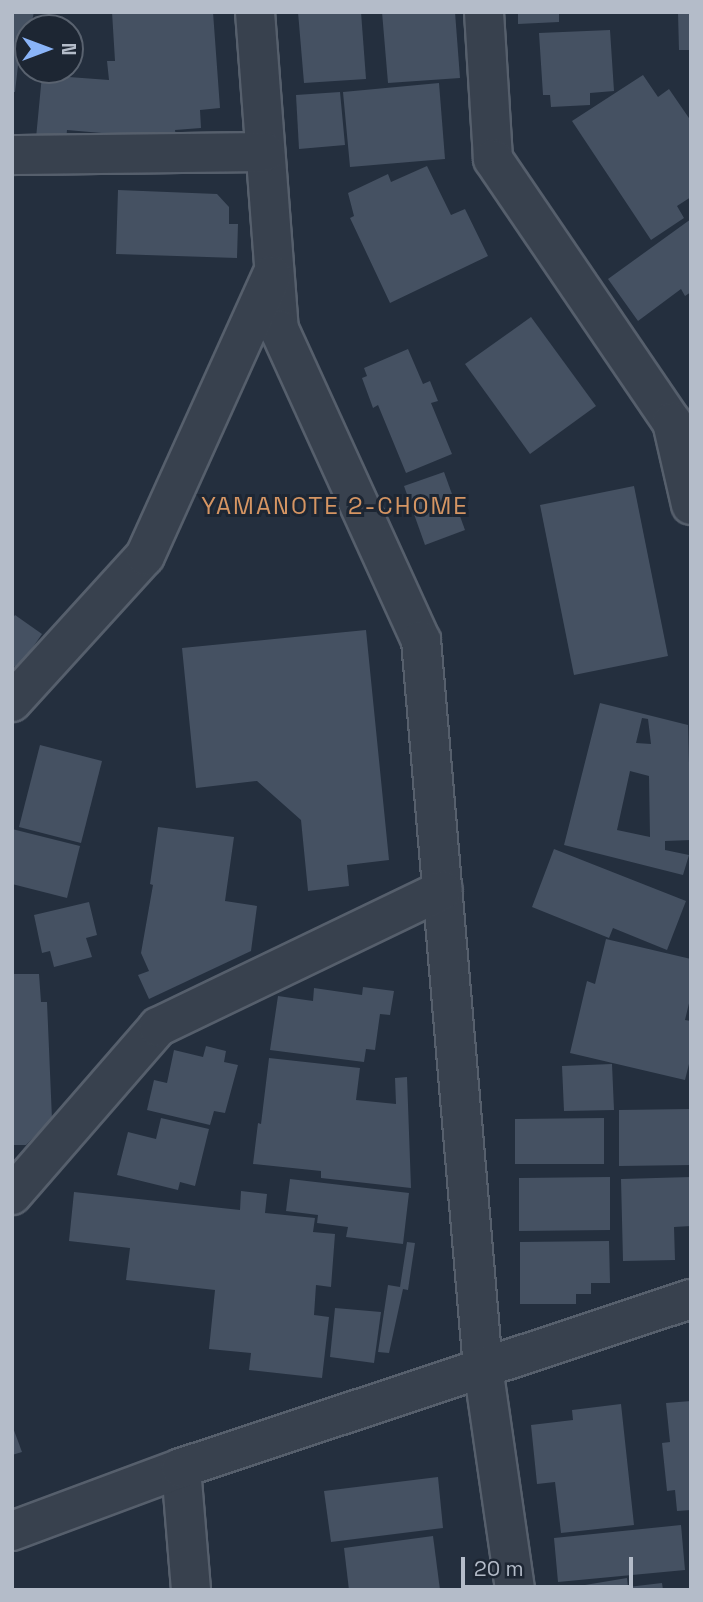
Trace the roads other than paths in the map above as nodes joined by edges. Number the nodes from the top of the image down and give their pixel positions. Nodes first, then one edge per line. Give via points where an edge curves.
1 (255, 12) edge
2 (484, 12) edge
3 (265, 152) junction
4 (12, 155) edge
5 (274, 272) junction
6 (681, 418) edge
7 (691, 505) edge
8 (12, 702) edge
9 (443, 890) junction
10 (12, 1195) edge
11 (691, 1299) edge
12 (483, 1367) junction
13 (181, 1468) junction
14 (12, 1531) edge
15 (191, 1590) edge
16 (515, 1590) edge

1 - 3 street
2 - 6 street via 493,159
3 - 4 street
3 - 5 street
5 - 8 street via 145,556
5 - 9 street via 279,329 421,640
6 - 7 street
9 - 10 street via 158,1027
9 - 12 street
11 - 12 street
12 - 13 street
12 - 16 street
13 - 14 street
13 - 15 street

